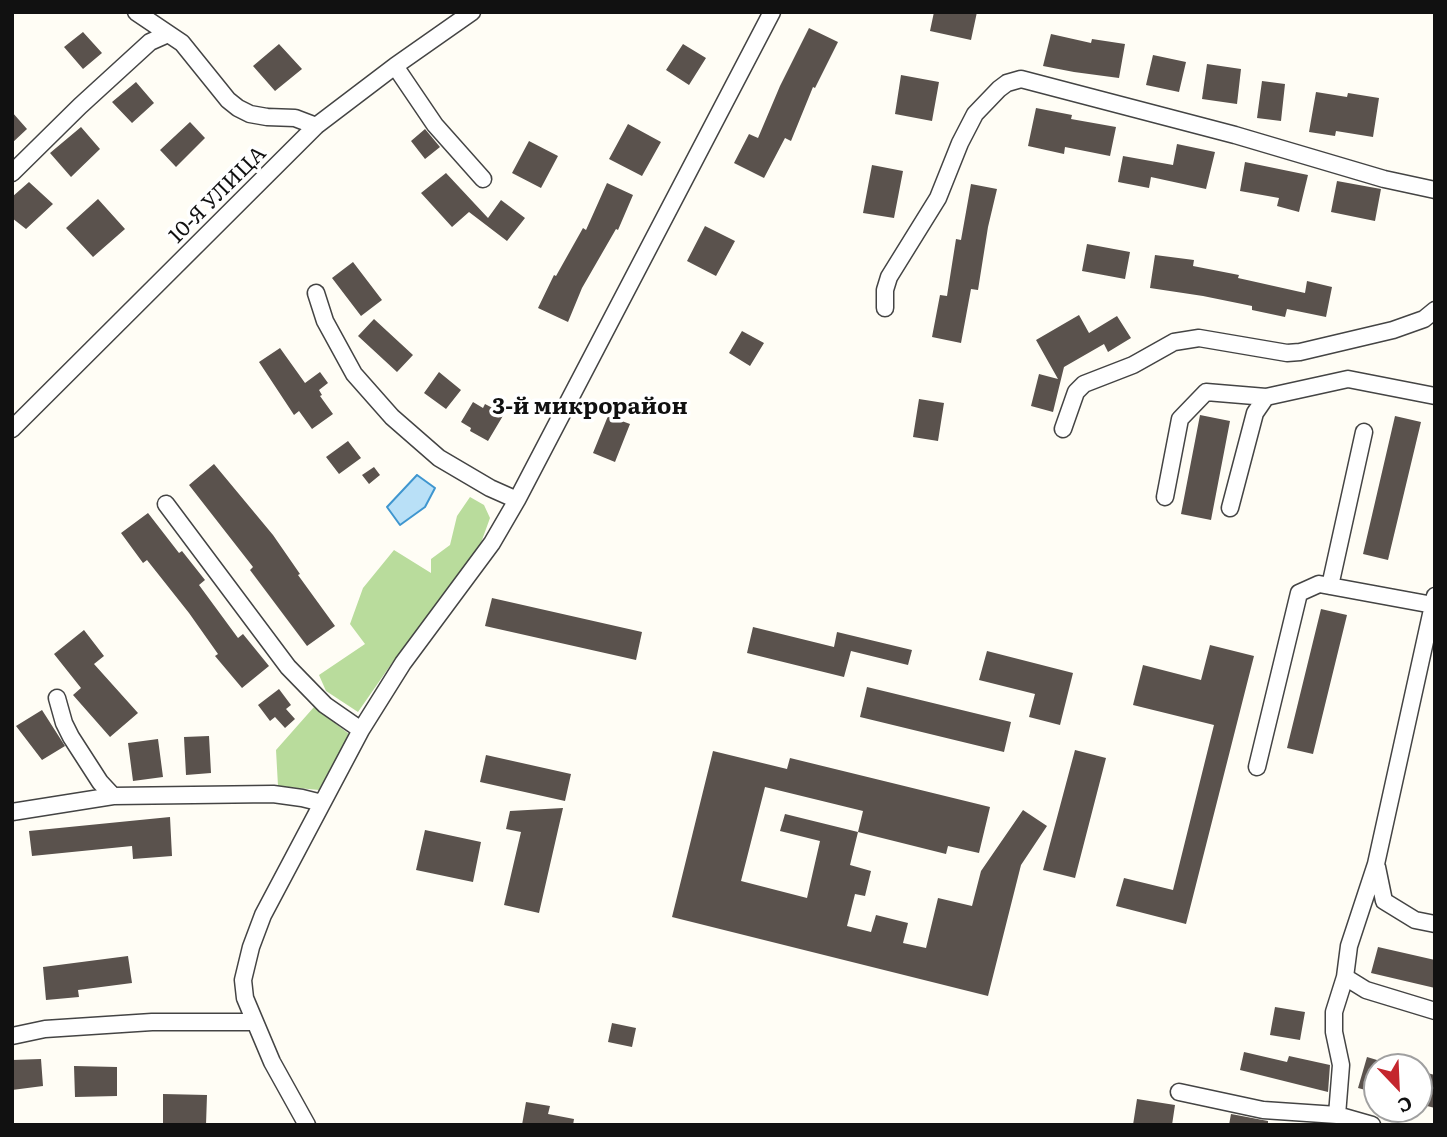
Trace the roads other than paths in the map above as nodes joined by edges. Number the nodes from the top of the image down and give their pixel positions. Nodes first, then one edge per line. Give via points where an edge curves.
1 (136, 12) edge
2 (472, 12) edge
3 (772, 12) edge
4 (168, 34) junction
5 (395, 66) junction
6 (316, 126) junction
7 (12, 173) edge
8 (483, 179) dead end
9 (1435, 190) edge
10 (316, 293) dead end
11 (885, 308) dead end
12 (1435, 310) edge
13 (1435, 396) edge
14 (1266, 397) junction
15 (12, 429) edge
16 (1063, 429) dead end
17 (1364, 432) dead end
18 (1165, 497) dead end
19 (517, 500) junction
20 (166, 504) dead end
21 (1230, 509) dead end
22 (1330, 586) junction
23 (1433, 607) edge
24 (57, 698) dead end
25 (361, 730) junction
26 (1257, 767) dead end
27 (113, 796) junction
28 (322, 803) junction
29 (12, 812) edge
30 (1376, 864) junction
31 (1435, 925) edge
32 (1345, 976) junction
33 (1435, 1010) edge
34 (254, 1022) junction
35 (12, 1036) edge
36 (1179, 1092) dead end
37 (1337, 1115) junction
38 (1262, 1117) edge
39 (307, 1125) edge
40 (1372, 1125) edge

1 - 4 street
2 - 5 street, 10-Я УЛИЦА
3 - 19 street
4 - 6 street via 182,43 239,108
4 - 7 street via 150,42
5 - 6 street, 10-Я УЛИЦА
5 - 8 street via 435,125
6 - 15 street, 10-Я УЛИЦА
9 - 11 street via 1021,79 999,89 975,114 938,198 889,277
10 - 19 street via 325,321 354,374 392,417 439,457
12 - 16 street via 1393,330 1300,352 1199,338 1174,342 1133,365 1084,384 1076,392
13 - 14 street via 1348,379
14 - 18 street via 1206,392 1180,419
14 - 21 street via 1255,413
17 - 22 street
19 - 25 street
20 - 25 street via 288,667 325,705
22 - 23 street
22 - 26 street via 1319,584 1299,593
23 - 30 street
24 - 27 street via 71,737
25 - 28 street
27 - 28 street via 273,794
27 - 29 street
28 - 34 street via 251,947 243,980
30 - 31 street via 1384,901 1415,920
30 - 32 street via 1349,946
32 - 33 street via 1366,990
32 - 37 street via 1334,1012 1341,1065
34 - 35 street via 152,1022 45,1029
34 - 39 street
36 - 38 street
37 - 38 street
37 - 40 street

